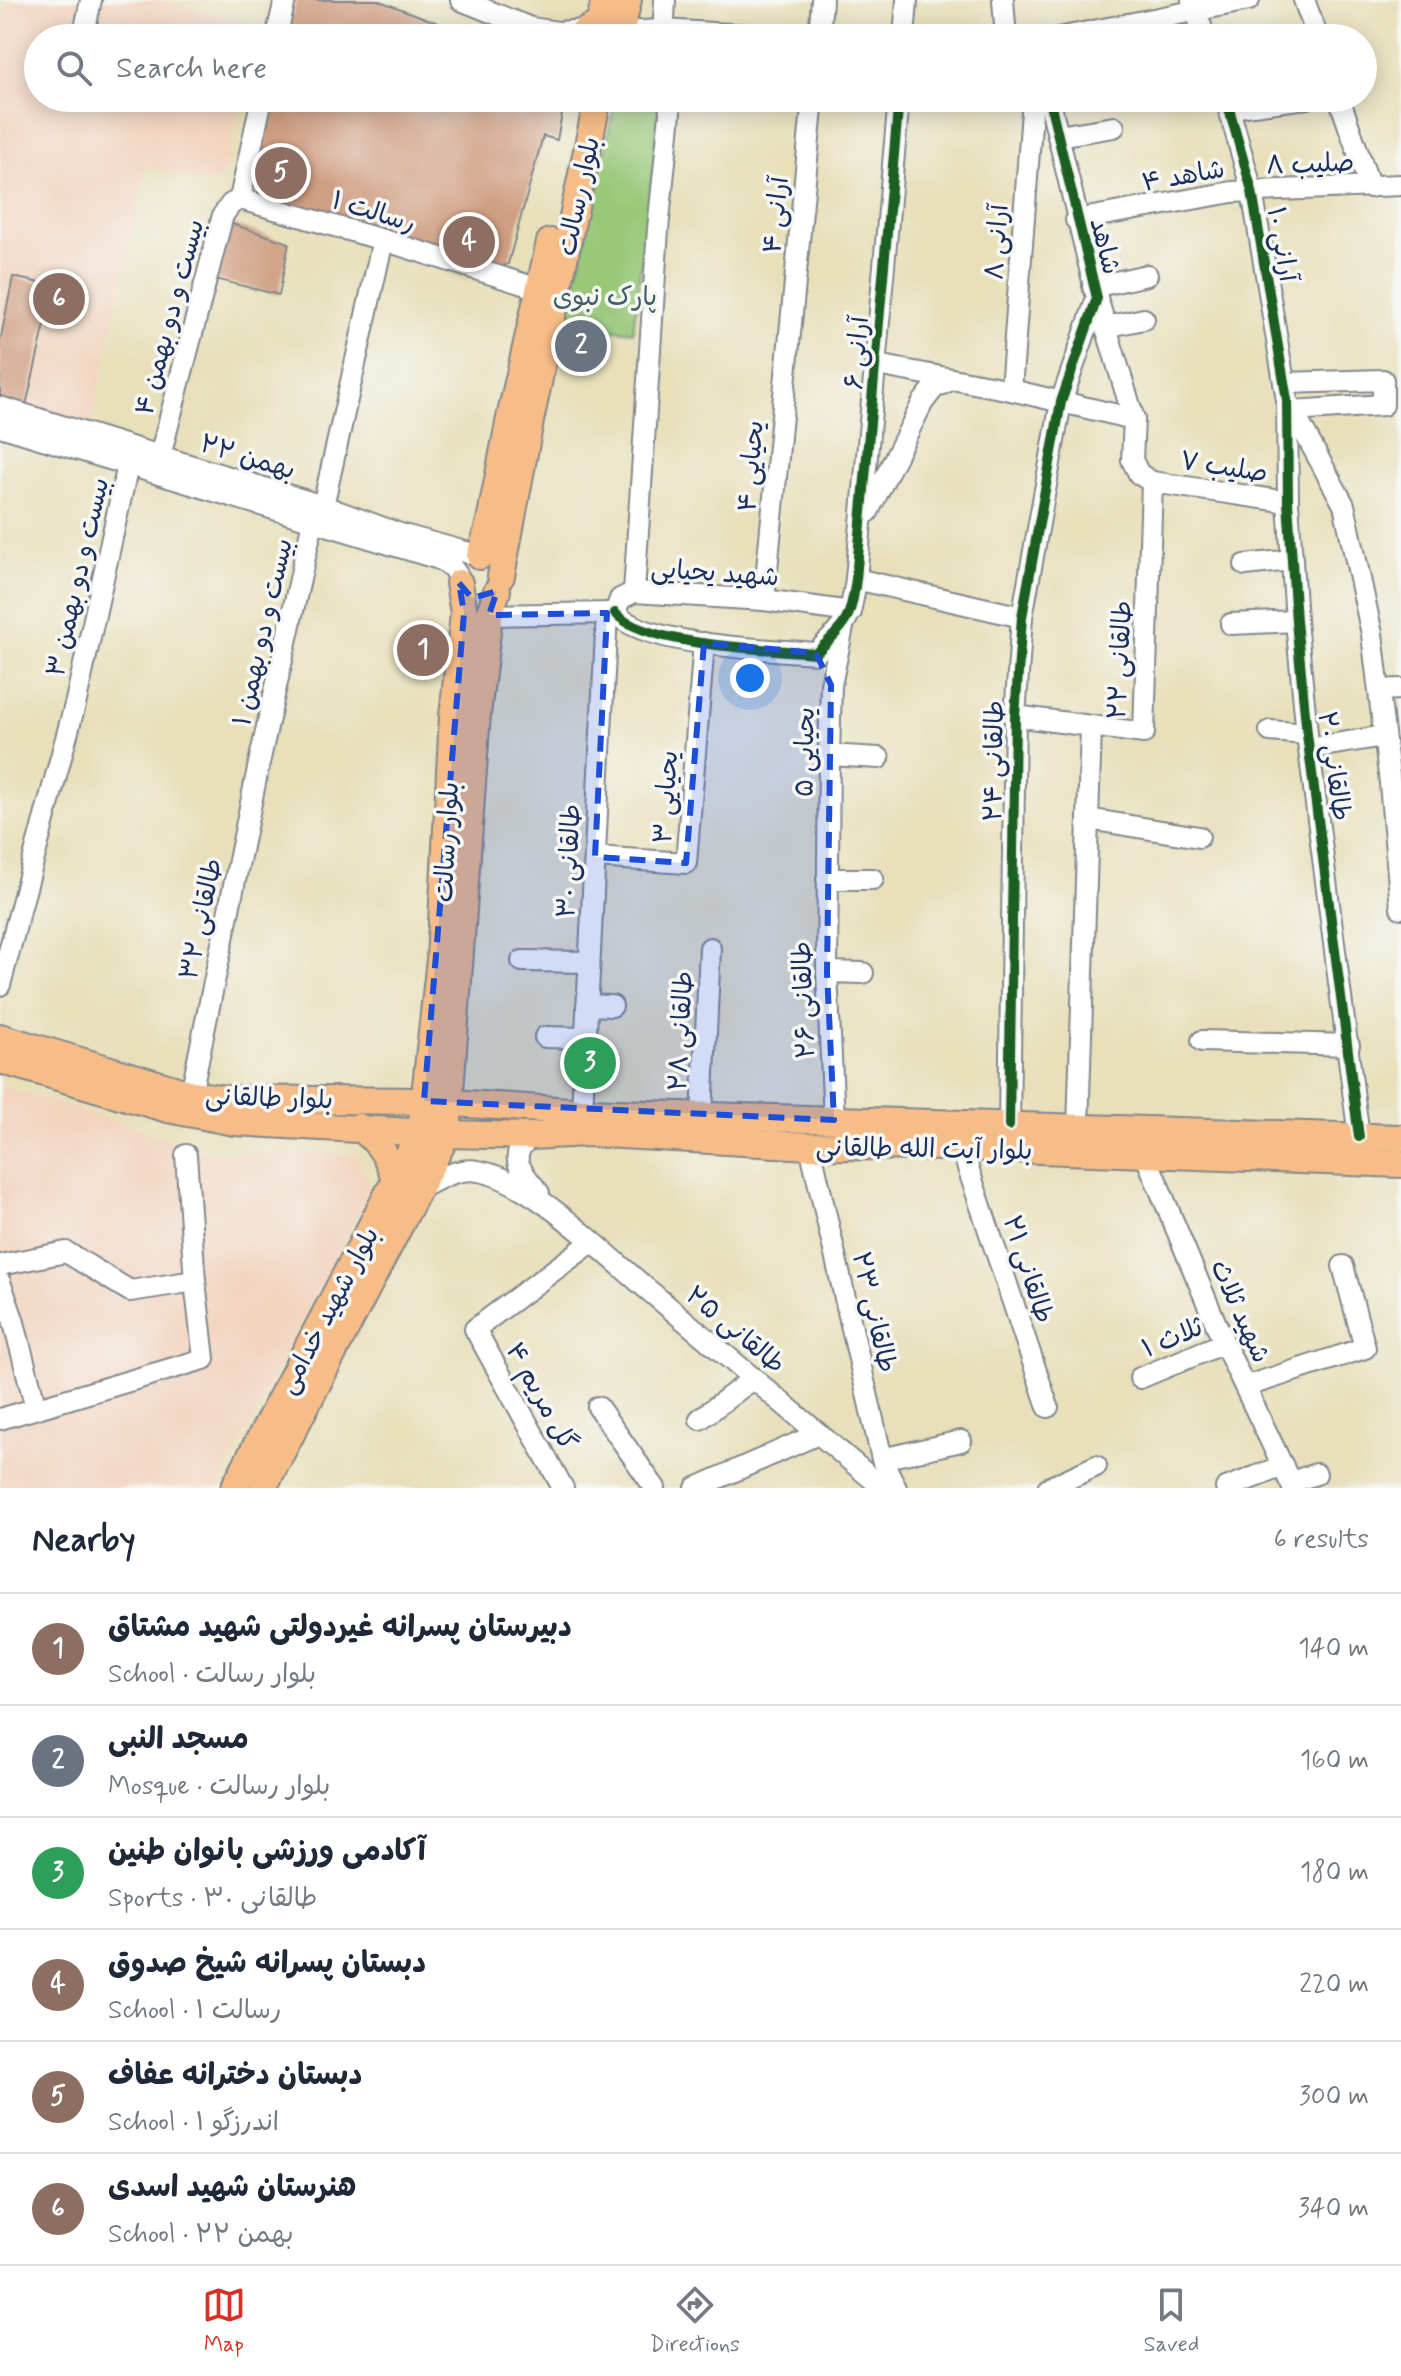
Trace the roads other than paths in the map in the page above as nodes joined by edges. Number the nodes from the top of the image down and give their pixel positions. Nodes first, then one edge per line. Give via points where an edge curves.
1 (91, 0) edge
2 (285, 0) edge
3 (461, 0) edge
4 (628, 0) edge
5 (665, 0) edge
6 (822, 0) edge
7 (907, 0) edge
8 (1003, 0) edge
9 (1249, 0) edge
10 (1304, 0) edge
11 (1194, 6) edge
12 (86, 24) edge
13 (279, 24) edge
14 (516, 24) edge
15 (606, 24) edge
16 (664, 24) edge
17 (820, 24) edge
18 (905, 24) edge
19 (1005, 24) edge
20 (1118, 24) edge
21 (1313, 24) edge
22 (259, 112) edge
23 (580, 112) edge
24 (595, 112) edge
25 (670, 112) edge
26 (812, 112) edge
27 (898, 112) edge
28 (1032, 112) edge
29 (1052, 112) edge
30 (1230, 112) edge
31 (1344, 112) edge
32 (1114, 127) dead end
33 (1058, 136) junction
34 (1401, 185) edge
35 (1370, 187) junction
36 (1252, 191) junction
37 (240, 199) junction
38 (1076, 220) junction
39 (383, 240) junction
40 (1147, 275) dead end
41 (539, 289) junction
42 (1095, 292) junction
43 (1144, 319) dead end
44 (1105, 327) junction
45 (788, 337) joint
46 (877, 365) junction
47 (951, 380) junction
48 (1011, 390) junction
49 (1288, 398) junction
50 (1061, 402) junction
51 (0, 407) edge
52 (1134, 419) junction
53 (0, 426) edge
54 (160, 456) junction
55 (128, 465) junction
56 (1152, 482) junction
57 (1288, 502) junction
58 (318, 514) junction
59 (861, 525) junction
60 (480, 556) junction
61 (1292, 560) junction
62 (1245, 565) dead end
63 (458, 579) junction
64 (856, 579) junction
65 (634, 592) junction
66 (496, 594) junction
67 (764, 600) junction
68 (611, 613) junction
69 (1022, 617) junction
70 (847, 620) junction
71 (1296, 621) junction
72 (1231, 624) dead end
73 (704, 643) junction
74 (816, 653) junction
75 (831, 685) junction
76 (1401, 689) edge
77 (1379, 690) junction
78 (1015, 716) junction
79 (1091, 727) junction
80 (1270, 731) dead end
81 (1384, 736) junction
82 (1309, 741) junction
83 (261, 754) joint
84 (829, 755) junction
85 (879, 758) dead end
86 (1088, 819) junction
87 (1199, 837) dead end
88 (595, 857) junction
89 (827, 879) junction
90 (873, 879) dead end
91 (1401, 908) edge
92 (710, 948) dead end
93 (522, 961) dead end
94 (589, 962) junction
95 (827, 972) junction
96 (863, 973) dead end
97 (0, 985) edge
98 (587, 1005) junction
99 (612, 1006) dead end
100 (0, 1037) edge
101 (545, 1037) dead end
102 (585, 1038) junction
103 (1202, 1041) dead end
104 (1349, 1045) junction
105 (0, 1060) edge
106 (191, 1094) junction
107 (437, 1102) junction
108 (582, 1112) junction
109 (702, 1116) junction
110 (834, 1120) junction
111 (642, 1125) junction
112 (1009, 1126) junction
113 (359, 1127) junction
114 (1078, 1128) junction
115 (434, 1133) junction
116 (531, 1136) junction
117 (1359, 1137) junction
118 (1401, 1138) edge
119 (1144, 1142) junction
120 (810, 1146) junction
121 (961, 1147) junction
122 (186, 1155) dead end
123 (1401, 1164) edge
124 (406, 1187) junction
125 (554, 1212) junction
126 (592, 1242) junction
127 (0, 1265) edge
128 (1343, 1266) dead end
129 (195, 1281) junction
130 (0, 1282) edge
131 (1224, 1343) junction
132 (754, 1378) junction
133 (1140, 1378) dead end
134 (1247, 1386) junction
135 (598, 1407) dead end
136 (1048, 1407) dead end
137 (36, 1408) junction
138 (0, 1419) edge
139 (700, 1419) dead end
140 (818, 1434) junction
141 (961, 1441) dead end
142 (882, 1459) junction
143 (1096, 1466) dead end
144 (1316, 1474) dead end
145 (1289, 1479) edge
146 (234, 1488) edge
147 (263, 1488) edge
148 (563, 1488) edge
149 (655, 1488) edge
150 (696, 1488) edge
151 (883, 1488) edge
152 (896, 1488) edge
153 (1048, 1488) edge
154 (1226, 1488) edge

1 - 12 street
2 - 13 street
3 - 14 street
4 - 15 main road
5 - 16 street
6 - 17 street
7 - 18 street
8 - 19 street
9 - 11 street
10 - 21 street
11 - 20 street
22 - 37 street
23 - 41 main road, بلوار رسالت
24 - 66 main road, بلوار رسالت
25 - 65 street
26 - 45 street, آرانی ۴
27 - 46 street, آرانی ۶
28 - 48 street, آرانی ۸
29 - 33 street, شاهد
30 - 36 street, آرانی ۱۰
31 - 35 street
32 - 33 street
33 - 38 street, شاهد
34 - 35 street, صلیب ۸
35 - 36 street, صلیب ۸
36 - 38 street, شاهد ۴
36 - 49 street, آرانی ۱۰
37 - 39 street, رسالت ۱
37 - 54 street, بیست و دو بهمن ۴ via 223,215
38 - 42 street, شاهد
39 - 41 street, رسالت ۱
39 - 58 street, بیست و دو بهمن ۱
40 - 42 street
41 - 60 main road, بلوار رسالت
42 - 44 street
42 - 50 street, شاهد
43 - 44 street
44 - 52 street
45 - 67 street, یحیایی ۴
46 - 47 street
46 - 59 street, آرانی ۶
47 - 48 street
47 - 59 street via 934,388 923,402
48 - 50 street
49 - 57 street, طالقانی ۲۰
49 - 77 street via 1344,505
50 - 52 street
50 - 69 street, طالقانی ۲۴
51 - 54 street, ۲۲ بهمن
52 - 56 street via 1132,460 1139,474
53 - 55 street, ۲۲ بهمن
54 - 58 street, ۲۲ بهمن
55 - 58 street, ۲۲ بهمن
55 - 97 street, بیست و دو بهمن ۳ via 76,701
56 - 57 street, صلیب ۷
56 - 79 street, طالقانی ۲۲ via 1144,733
57 - 61 street, طالقانی ۲۰
58 - 60 street, ۲۲ بهمن
58 - 63 street, ۲۲ بهمن via 439,559
58 - 83 street, بیست و دو بهمن ۱
59 - 64 street, آرانی ۶
60 - 63 main road via 463,564
60 - 66 main road via 497,564
61 - 62 street
61 - 71 street, طالقانی ۲۰
63 - 66 main road via 472,598
63 - 107 main road, بلوار رسالت via 464,613 453,716
64 - 69 street
64 - 70 street, آرانی ۶
65 - 67 street, شهید یحیایی
65 - 68 street, شهید یحیایی via 620,599
66 - 68 street
66 - 107 main road, بلوار رسالت via 477,714
67 - 70 street, شهید یحیایی
68 - 73 street via 658,634
68 - 88 street, طالقانی ۳۰
69 - 78 street, طالقانی ۲۴
70 - 74 street
70 - 75 street, یحیایی ۵
71 - 72 street
71 - 82 street, طالقانی ۲۰
73 - 74 street
73 - 88 street, یحیایی ۳ via 686,863
74 - 75 street
75 - 84 street, یحیایی ۵
76 - 77 street
77 - 81 street
78 - 79 street
78 - 112 street, طالقانی ۲۴
79 - 86 street, طالقانی ۲۲
80 - 82 street
81 - 82 street
81 - 91 street
82 - 104 street, طالقانی ۲۰
83 - 106 street, طالقانی ۳۲
84 - 85 street
84 - 89 street, یحیایی ۵
86 - 87 street
86 - 114 street, طالقانی ۲۲
88 - 94 street, طالقانی ۳۰
89 - 90 street
89 - 95 street, طالقانی ۲۶
92 - 109 street, طالقانی ۲۸
93 - 94 street
94 - 98 street, طالقانی ۳۰
95 - 96 street
95 - 110 street, طالقانی ۲۶
98 - 99 street
98 - 102 street, طالقانی ۳۰
100 - 106 main road, بلوار طالقانی
101 - 102 street
102 - 108 street, طالقانی ۳۰
103 - 104 street
104 - 117 street, طالقانی ۲۰
105 - 113 main road, بلوار طالقانی via 198,1117
106 - 107 main road, بلوار طالقانی
107 - 108 main road, بلوار آیت الله طالقانی
107 - 115 main road
108 - 111 main road, بلوار آیت الله طالقانی
109 - 110 main road, بلوار آیت الله طالقانی
109 - 111 main road, بلوار آیت الله طالقانی
110 - 112 main road, بلوار آیت الله طالقانی
111 - 116 main road, بلوار آیت الله طالقانی
111 - 120 main road, بلوار آیت الله طالقانی
112 - 114 main road, بلوار آیت الله طالقانی
113 - 115 main road, بلوار طالقانی
113 - 124 main road via 378,1141
114 - 119 main road, بلوار آیت الله طالقانی
115 - 116 main road, بلوار آیت الله طالقانی
115 - 124 main road, بلوار شهید خدامی
116 - 125 street via 516,1156
117 - 118 main road, بلوار آیت الله طالقانی
117 - 119 main road, بلوار آیت الله طالقانی
119 - 121 main road, بلوار آیت الله طالقانی
119 - 123 main road, بلوار آیت الله طالقانی
119 - 131 street, شهید ثلاث
120 - 121 main road, بلوار آیت الله طالقانی
120 - 142 street, طالقانی ۲۳
121 - 136 street, طالقانی ۲۱
122 - 129 street
124 - 125 street via 478,1171 511,1181
124 - 146 main road, بلوار شهید خدامی
124 - 147 main road, بلوار شهید خدامی
125 - 126 street, طالقانی ۲۵
126 - 132 street, طالقانی ۲۵
126 - 148 street, گل مریم ۴ via 475,1329
127 - 129 street via 66,1252 130,1291
128 - 134 street via 1365,1348
129 - 137 street via 204,1359
130 - 137 street
131 - 133 street, ثلاث ۱
131 - 134 street, شهید ثلاث
132 - 139 street
132 - 140 street, طالقانی ۲۵
134 - 145 street, شهید ثلاث
135 - 149 street
137 - 138 street
140 - 150 street
140 - 151 street, طالقانی ۲۵
141 - 142 street
142 - 152 street, طالقانی ۲۳
143 - 153 street
144 - 145 street
145 - 154 street

